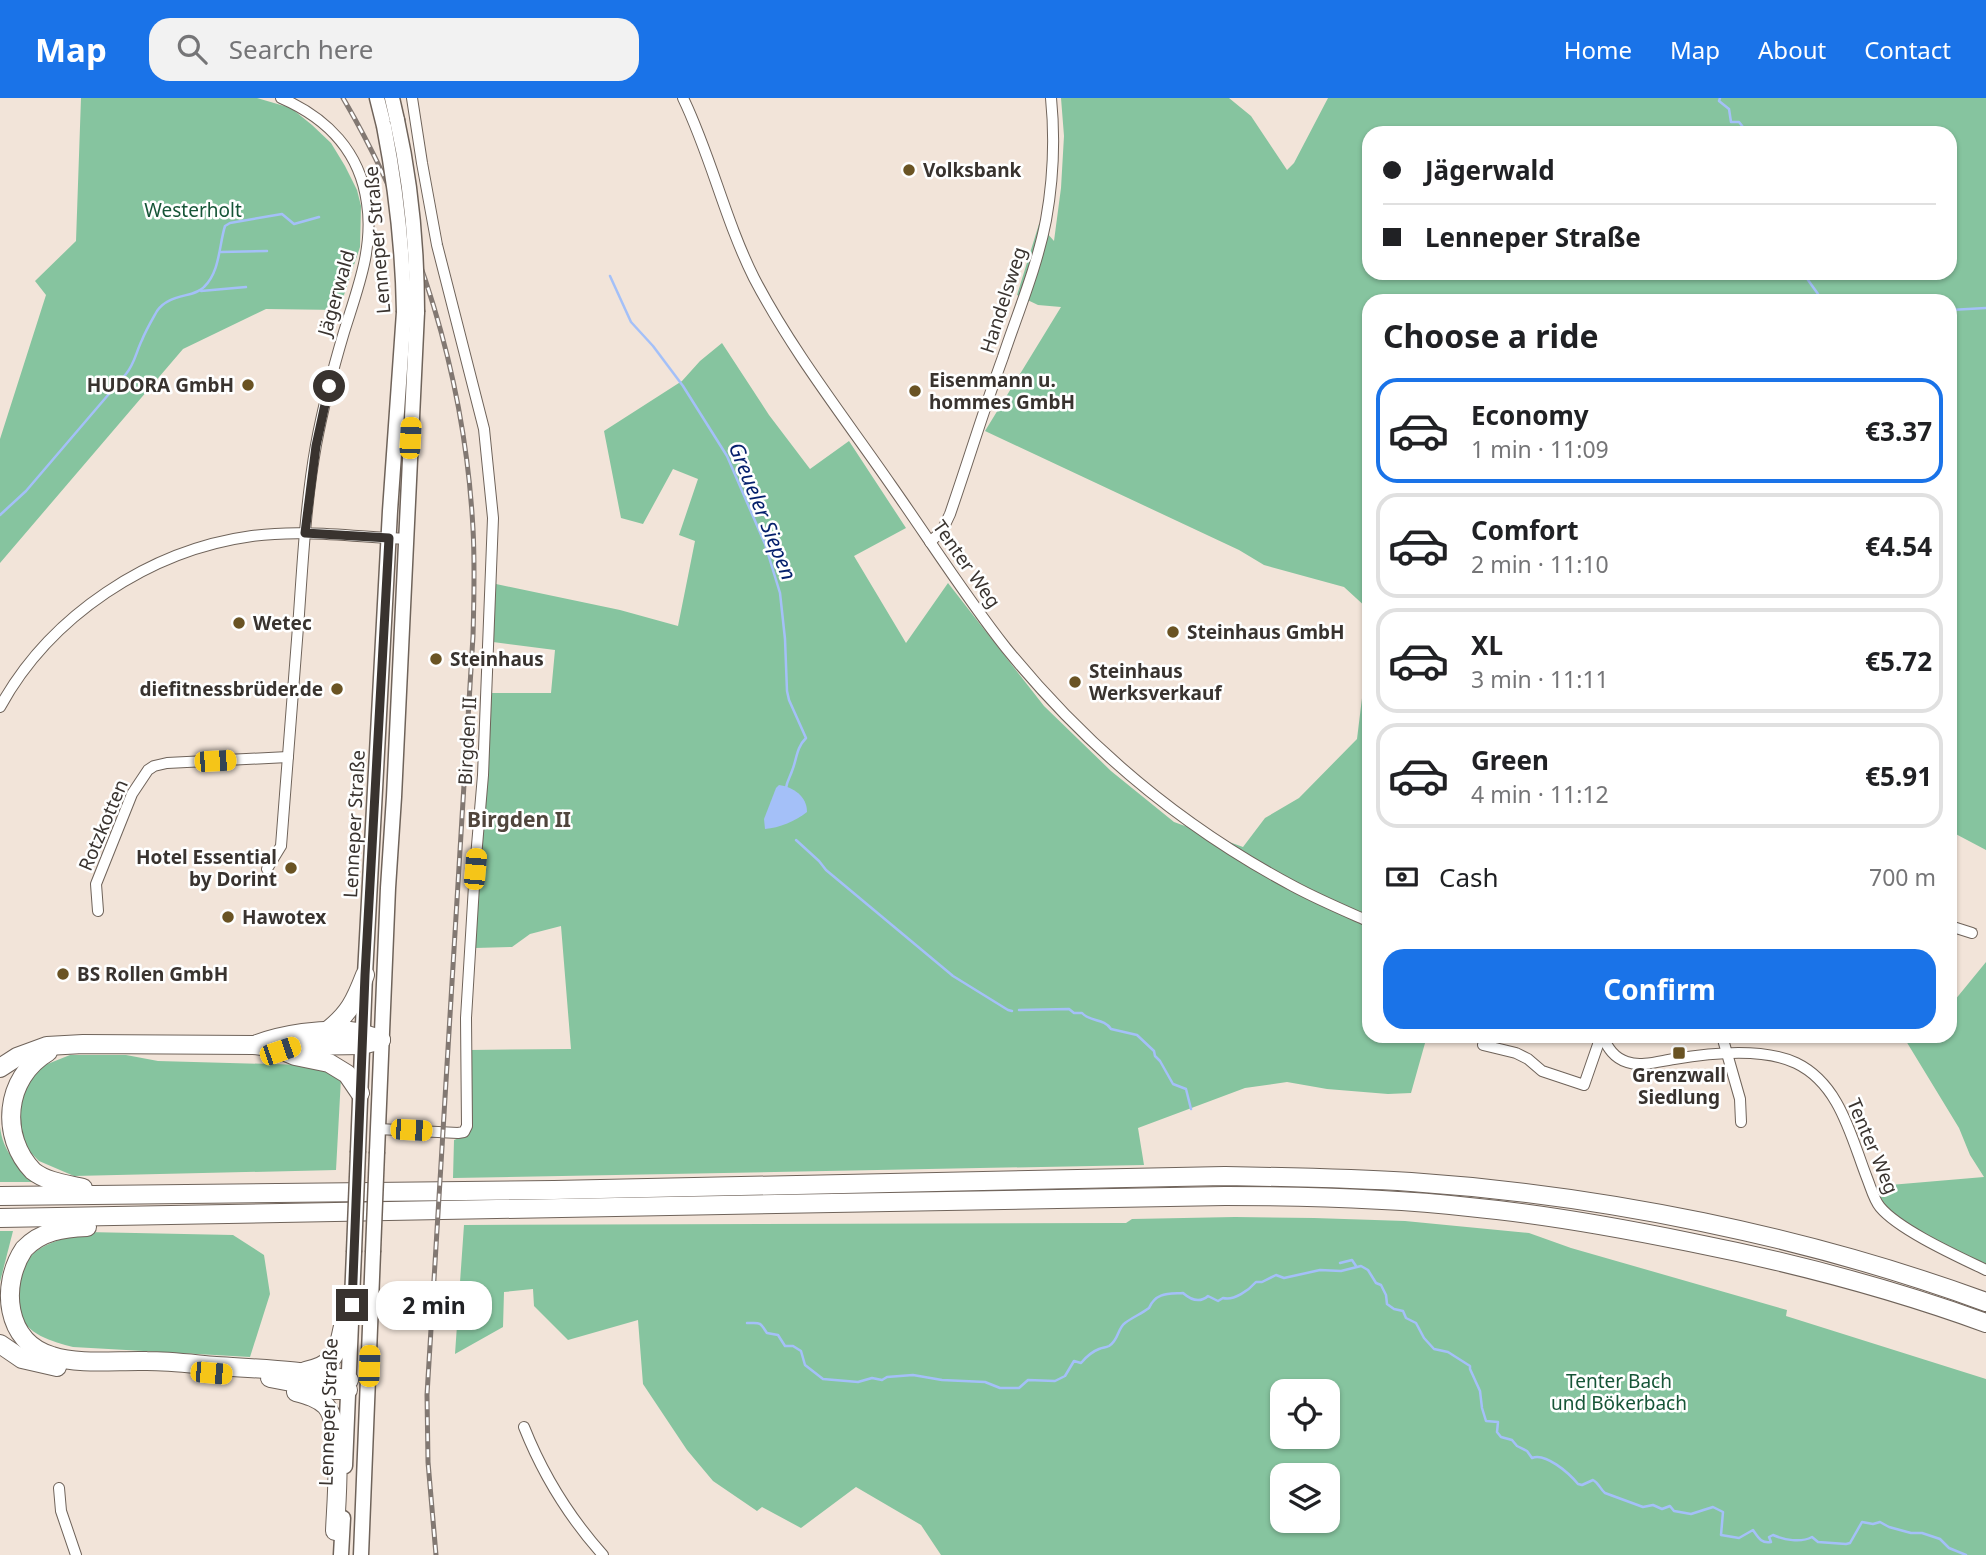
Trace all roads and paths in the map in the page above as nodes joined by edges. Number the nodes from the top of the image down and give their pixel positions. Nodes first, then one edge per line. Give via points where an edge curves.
1 (281, 98) edge
2 (377, 98) edge
3 (392, 98) edge
4 (412, 98) edge
5 (683, 98) edge
6 (1051, 98) edge
7 (391, 123) junction
8 (410, 312) junction
9 (305, 533) junction
10 (389, 538) junction
11 (407, 539) junction
12 (930, 542) junction
13 (0, 707) edge
14 (288, 757) junction
15 (267, 869) dead end
16 (99, 911) dead end
17 (1362, 918) edge
18 (1957, 928) edge
19 (1972, 933) dead end
20 (365, 975) junction
21 (327, 1031) junction
22 (362, 1039) junction
23 (381, 1040) junction
24 (1599, 1043) edge
25 (1606, 1043) edge
26 (1724, 1043) edge
27 (62, 1045) junction
28 (254, 1045) junction
29 (1483, 1045) dead end
30 (280, 1051) junction
31 (1727, 1054) junction
32 (0, 1068) edge
33 (360, 1093) junction
34 (1741, 1122) dead end
35 (378, 1129) junction
36 (114, 1194) junction
37 (0, 1196) edge
38 (153, 1215) junction
39 (0, 1218) edge
40 (1986, 1270) edge
41 (1986, 1302) edge
42 (352, 1305) junction
43 (1986, 1323) edge
44 (0, 1344) edge
45 (304, 1371) junction
46 (270, 1378) junction
47 (348, 1385) junction
48 (368, 1387) junction
49 (524, 1427) dead end
50 (60, 1488) dead end
51 (339, 1544) edge
52 (76, 1555) edge
53 (361, 1555) edge
54 (603, 1555) edge

1 - 9 street, Jägerwald via 319,119 343,144 363,181 369,220 365,262 324,403
2 - 7 main road, Lenneper Straße
3 - 7 main road, Lenneper Straße
4 - 35 street, Birgden II via 443,268 485,429 493,518 483,775 466,1018 468,1123 460,1133
5 - 12 street, Tenter Weg via 726,215 769,305
6 - 12 street, Handelsweg via 1052,159 1038,251 950,514
7 - 8 main road, Lenneper Straße, bridge via 407,170 414,228 417,269
8 - 10 main road, Lenneper Straße
8 - 11 main road, Lenneper Straße
9 - 10 street
9 - 13 street via 253,536 206,547 122,583 50,639
9 - 14 street, Jägerwald
10 - 11 street
10 - 20 main road, Lenneper Straße
11 - 23 main road, Lenneper Straße
12 - 17 street, Tenter Weg via 1020,663 1068,718 1128,774 1249,861
14 - 15 street, Jägerwald via 281,846
14 - 16 street, Rotzkotten via 167,763 148,770 132,794 96,884
18 - 19 street
20 - 21 highway via 348,1013
20 - 22 main road, Lenneper Straße
21 - 22 highway via 350,1031
21 - 28 highway via 275,1037
22 - 23 highway
22 - 30 highway
22 - 33 main road, Lenneper Straße
23 - 35 main road, Lenneper Straße
24 - 29 street, Tenter Weg via 1584,1085 1542,1071 1516,1053
25 - 31 street, Tenter Weg via 1614,1055 1633,1064
26 - 31 street
27 - 28 highway
27 - 32 highway via 17,1056
27 - 36 highway via 32,1063 16,1080 5,1110 8,1138 19,1158 39,1175
28 - 30 highway
30 - 33 highway via 334,1066 347,1074
31 - 34 street via 1740,1099
31 - 40 street, Tenter Weg via 1776,1056 1816,1077 1843,1114 1880,1207 1910,1229
33 - 42 main road, Lenneper Straße, bridge
35 - 48 main road, Lenneper Straße, bridge
36 - 37 highway
36 - 41 highway via 1225,1176 1411,1182 1581,1201 1684,1219 1877,1266
38 - 39 highway
38 - 43 highway via 1225,1195 1337,1197 1469,1207 1621,1228 1821,1271
38 - 45 highway via 138,1226 48,1232 29,1244 14,1262 5,1291 11,1323 25,1342 58,1358
42 - 45 highway via 344,1317 336,1353 313,1370
42 - 47 main road, Lenneper Straße
44 - 46 highway via 22,1359 57,1367 151,1368
45 - 47 highway
46 - 47 highway via 333,1391
46 - 51 highway via 316,1399 333,1417 338,1440
47 - 48 main road
47 - 51 main road, Lenneper Straße
48 - 53 main road, Lenneper Straße
49 - 54 street via 551,1486
50 - 52 street via 61,1511

